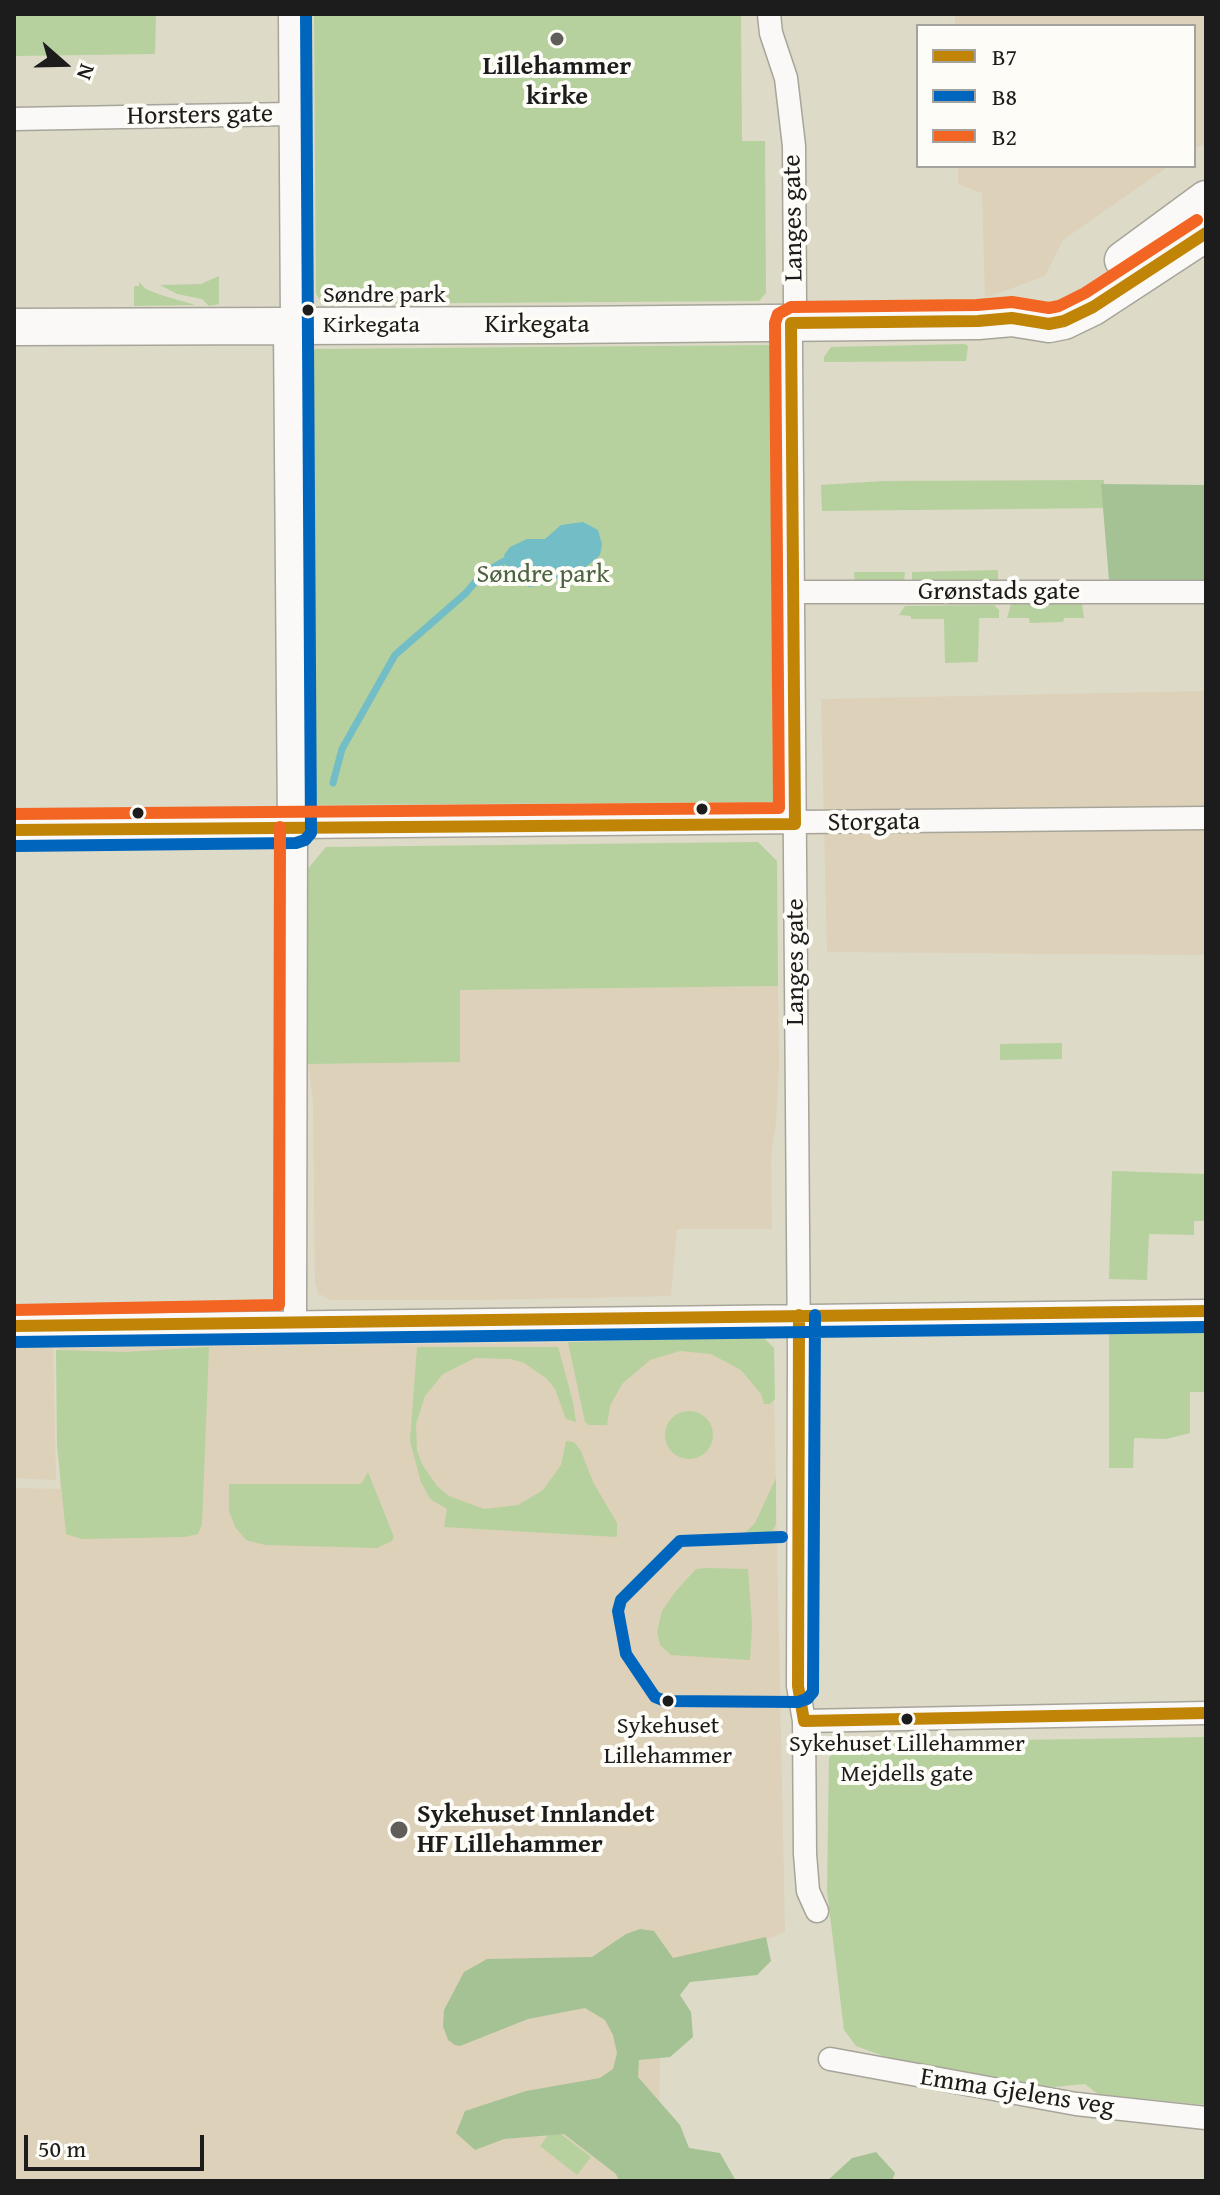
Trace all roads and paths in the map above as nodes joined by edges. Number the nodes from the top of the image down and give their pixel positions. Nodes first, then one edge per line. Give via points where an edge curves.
1 (290, 14) edge
2 (769, 14) edge
3 (290, 114) junction
4 (14, 119) edge
5 (1204, 211) edge
6 (791, 323) junction
7 (14, 327) edge
8 (292, 327) junction
9 (792, 592) junction
10 (1206, 592) edge
11 (1206, 818) edge
12 (795, 824) junction
13 (296, 827) junction
14 (14, 830) edge
15 (1206, 1311) edge
16 (799, 1315) junction
17 (295, 1321) junction
18 (14, 1326) edge
19 (1206, 1713) edge
20 (804, 1721) junction
21 (817, 1911) dead end
22 (830, 2059) dead end
23 (1206, 2118) edge

1 - 3 street
2 - 6 street, Langes gate via 786,78 794,146
3 - 4 street, Horsters gate
3 - 8 street
5 - 6 main road, Kirkegata via 1093,307 1064,321
6 - 8 main road, Kirkegata
6 - 9 street, Langes gate
7 - 8 main road, Kirkegata
8 - 13 main road
9 - 10 street, Grønstads gate
9 - 12 street, Langes gate
11 - 12 street, Storgata
12 - 13 street, Storgata
12 - 16 street, Langes gate
13 - 14 main road, Storgata
13 - 17 street
15 - 16 street
16 - 17 street
16 - 20 street, Langes gate via 798,1686
17 - 18 street
19 - 20 street
20 - 21 street, Langes gate via 805,1854 808,1891
22 - 23 street, Emma Gjelens veg via 1076,2104

